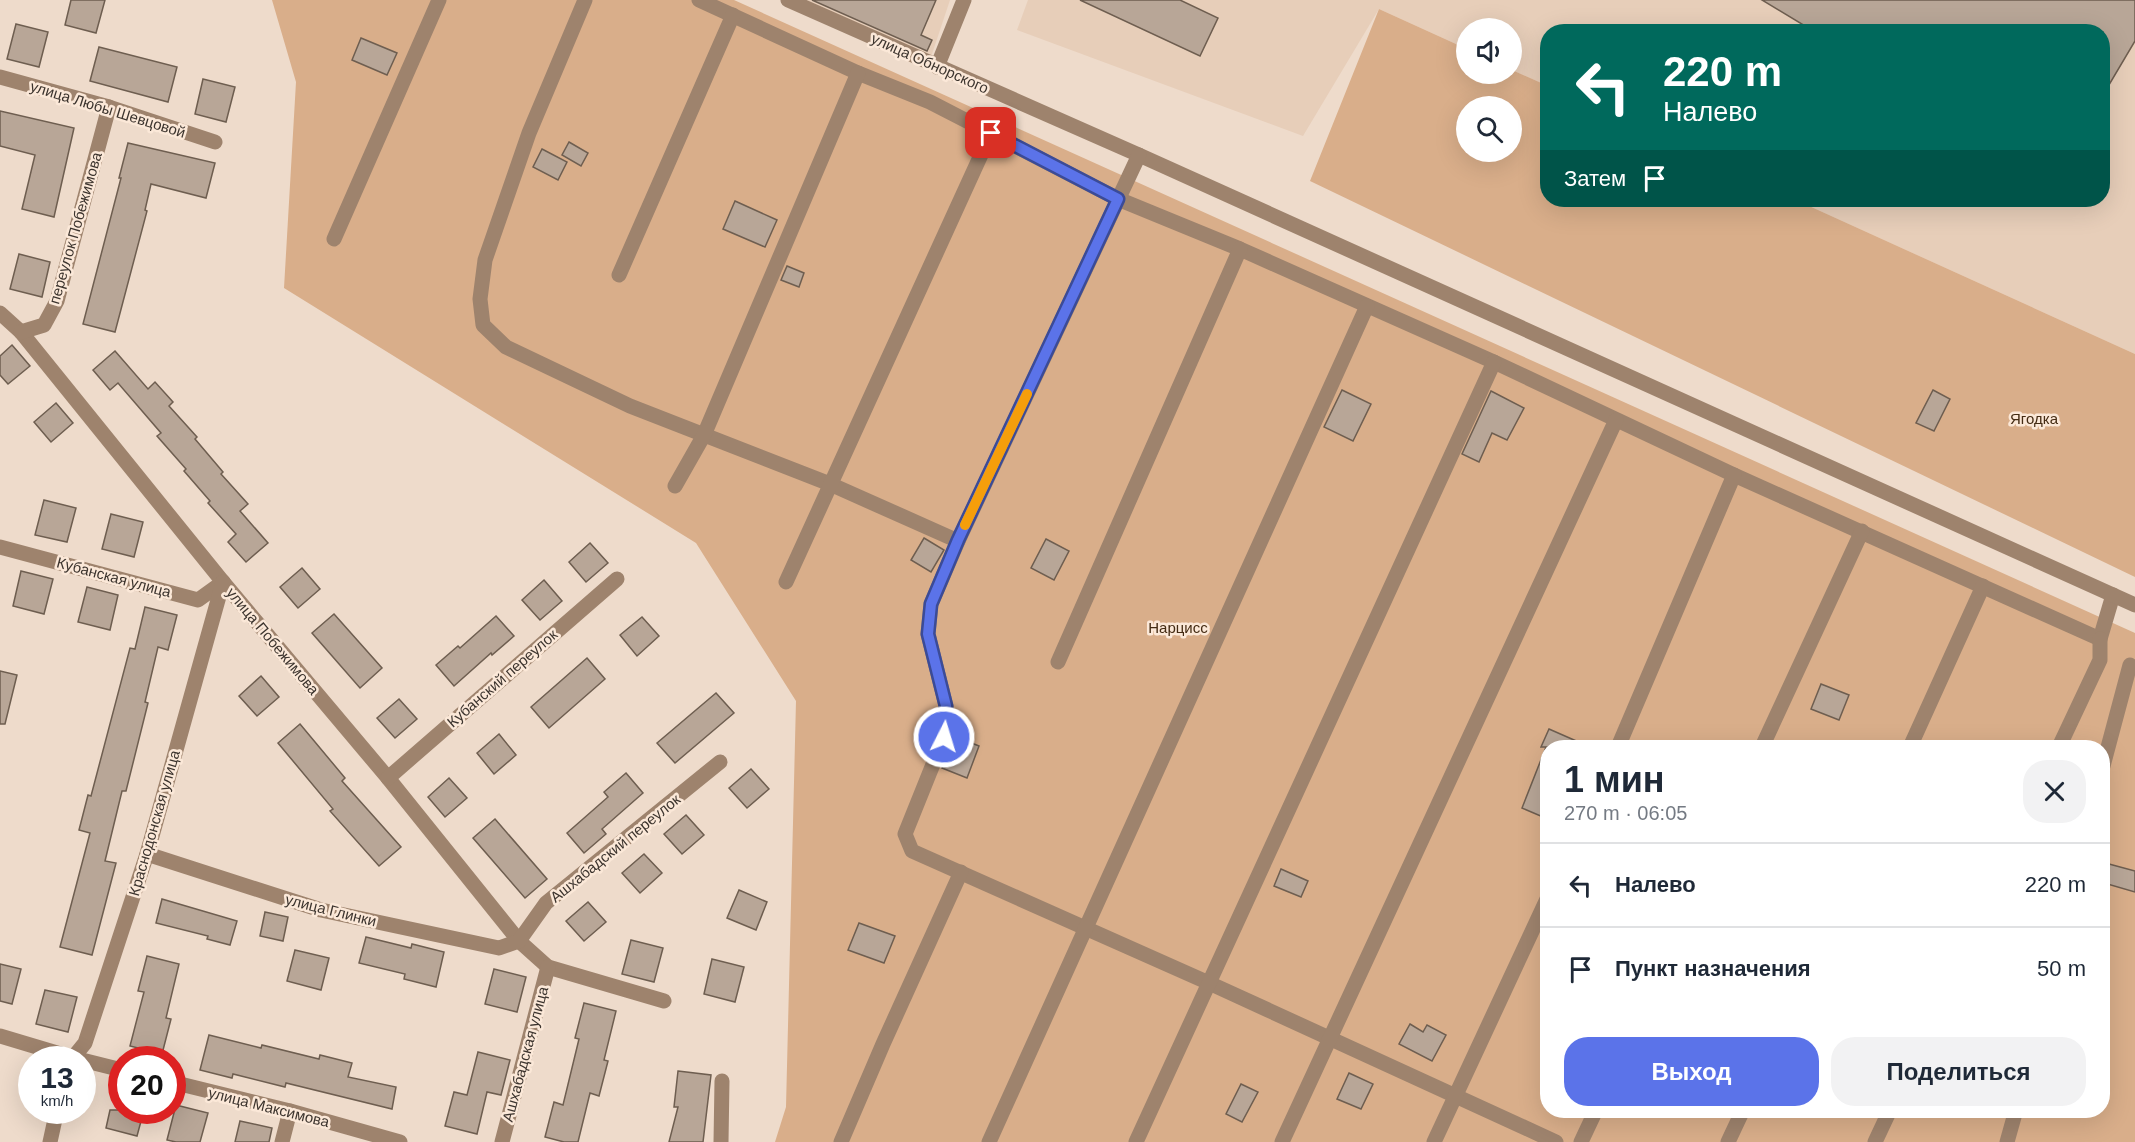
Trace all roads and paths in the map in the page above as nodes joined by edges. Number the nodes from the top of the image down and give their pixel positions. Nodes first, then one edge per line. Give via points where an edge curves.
1 (439, 0) edge
2 (585, 0) edge
3 (699, 0) edge
4 (788, 0) edge
5 (964, 0) edge
6 (733, 15) junction
7 (938, 67) junction
8 (858, 73) junction
9 (0, 77) edge
10 (109, 107) junction
11 (991, 133) junction
12 (215, 142) dead end
13 (1139, 155) junction
14 (1118, 199) junction
15 (334, 239) dead end
16 (1240, 249) junction
17 (619, 275) dead end
18 (1367, 306) junction
19 (0, 313) edge
20 (21, 332) junction
21 (1494, 362) junction
22 (1616, 420) junction
23 (704, 435) junction
24 (1734, 475) junction
25 (830, 484) junction
26 (675, 486) dead end
27 (1862, 531) junction
28 (958, 540) junction
29 (0, 547) edge
30 (617, 579) dead end
31 (223, 582) junction
32 (786, 582) dead end
33 (1983, 586) junction
34 (2113, 595) junction
35 (2135, 605) edge
36 (2100, 639) junction
37 (1058, 662) dead end
38 (2130, 665) dead end
39 (1621, 740) edge
40 (1765, 740) edge
41 (1913, 740) edge
42 (2062, 740) edge
43 (2110, 740) edge
44 (720, 762) dead end
45 (388, 778) junction
46 (147, 854) junction
47 (961, 872) junction
48 (1540, 914) edge
49 (1086, 928) junction
50 (519, 941) junction
51 (548, 967) junction
52 (1209, 983) junction
53 (664, 1001) dead end
54 (0, 1036) edge
55 (1329, 1038) junction
56 (33, 1046) edge
57 (83, 1046) edge
58 (722, 1081) dead end
59 (186, 1085) edge
60 (1456, 1096) junction
61 (290, 1111) junction
62 (1592, 1118) edge
63 (1739, 1118) edge
64 (1886, 1118) edge
65 (2014, 1118) edge
66 (54, 1124) edge
67 (50, 1142) edge
68 (282, 1142) edge
69 (400, 1142) edge
70 (502, 1142) edge
71 (721, 1142) edge
72 (841, 1142) edge
73 (989, 1142) edge
74 (1136, 1142) edge
75 (1282, 1142) edge
76 (1434, 1142) edge
77 (1556, 1142) edge
78 (1581, 1142) edge
79 (1728, 1142) edge
80 (1875, 1142) edge
81 (2007, 1142) edge

1 - 15 street
2 - 23 street via 529,133 485,260 480,299 483,325 506,347 630,406
3 - 6 street
4 - 7 street, улица Обнорского
5 - 7 street
6 - 8 street
6 - 17 street
7 - 13 street, улица Обнорского
8 - 11 street via 930,102
8 - 23 street
9 - 10 street, улица Любы Шевцовой
10 - 12 street, улица Любы Шевцовой
10 - 20 street, переулок Побежимова via 57,301 44,325
11 - 14 street
11 - 25 street
13 - 14 street
13 - 34 street, улица Обнорского
14 - 16 street
14 - 28 street
16 - 18 street
16 - 37 street
18 - 21 street
18 - 49 street
19 - 20 street, улица Побежимова
20 - 31 street, улица Побежимова
21 - 22 street
21 - 52 street
22 - 24 street
22 - 55 street
23 - 25 street
23 - 26 street
24 - 27 street
24 - 39 street
25 - 28 street
25 - 32 street
27 - 33 street
27 - 40 street
28 - 47 street via 931,604 928,634 946,706 944,737 905,834 912,851
29 - 31 street, Кубанская улица via 198,600
30 - 45 street, Кубанский переулок
31 - 45 street, улица Побежимова
31 - 46 street, Краснодонская улица
33 - 36 street
33 - 41 street
34 - 35 street, улица Обнорского
34 - 36 street
36 - 42 street via 2100,660
38 - 43 street
44 - 50 street, Ашхабадский переулок via 546,903
45 - 50 street, улица Побежимова
46 - 50 street, улица Глинки via 321,910 499,948
46 - 57 street, Краснодонская улица
47 - 49 street
47 - 72 street
48 - 60 street
49 - 52 street
49 - 73 street
50 - 51 street, улица Побежимова
51 - 53 street
51 - 70 street, Ашхабадская улица
52 - 55 street
52 - 74 street
54 - 56 street
55 - 60 street
55 - 75 street
58 - 71 street
59 - 61 street, улица Максимова
60 - 76 street
60 - 77 street
61 - 68 street
61 - 69 street, улица Максимова
62 - 78 street
63 - 79 street
64 - 80 street
65 - 81 street
66 - 67 street

